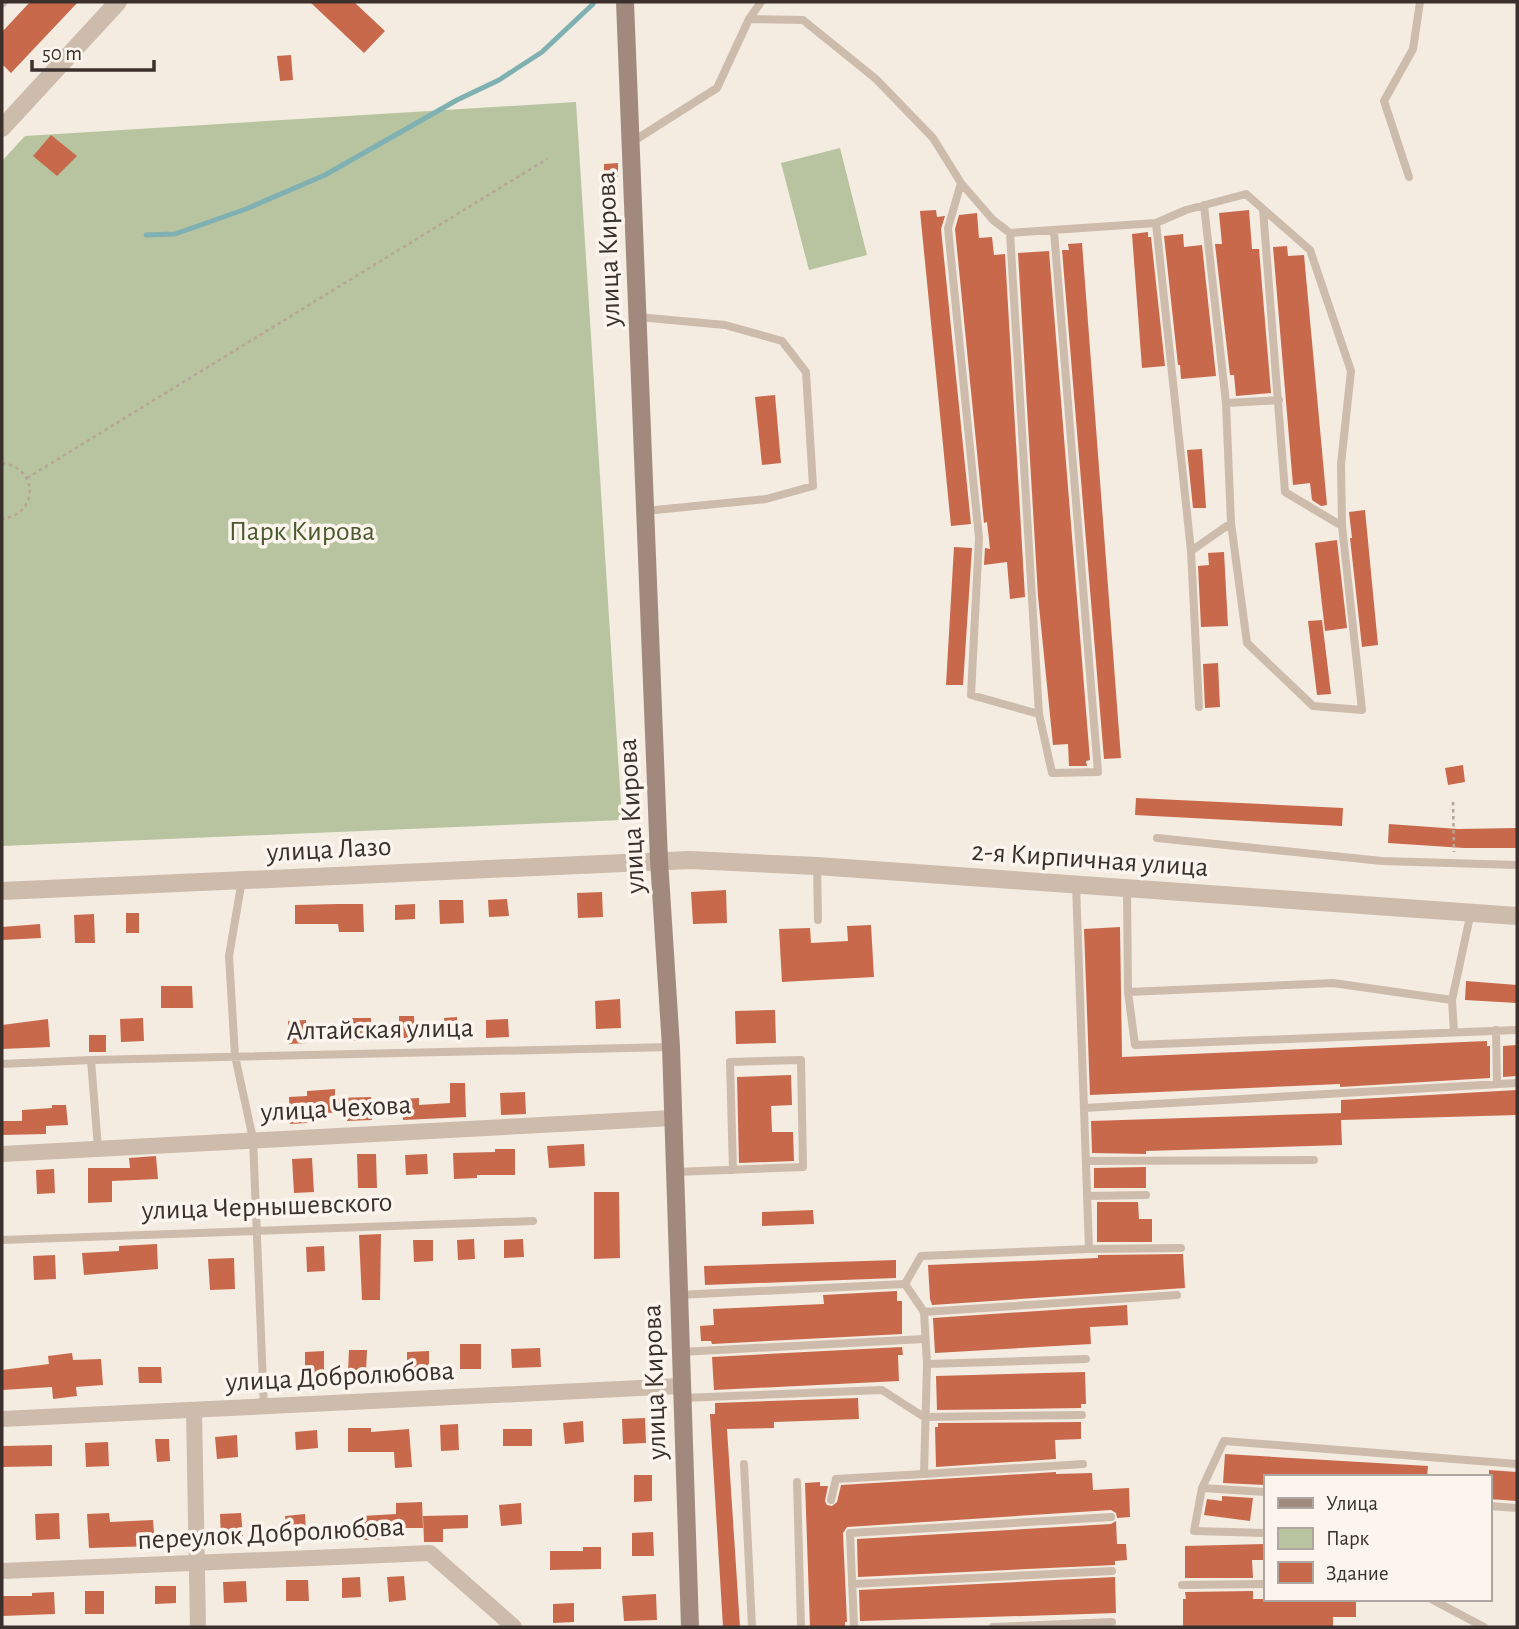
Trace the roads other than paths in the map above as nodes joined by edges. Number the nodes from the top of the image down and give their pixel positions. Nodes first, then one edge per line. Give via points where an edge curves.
1 (118, 2) edge
2 (625, 2) edge
3 (761, 2) edge
4 (1420, 2) edge
5 (749, 19) junction
6 (3, 125) edge
7 (632, 142) junction
8 (1409, 177) dead end
9 (961, 183) junction
10 (1204, 205) junction
11 (1263, 209) junction
12 (1156, 223) junction
13 (1054, 231) junction
14 (1010, 233) junction
15 (638, 317) junction
16 (1279, 400) junction
17 (1226, 403) junction
18 (645, 511) junction
19 (1231, 523) junction
20 (1342, 526) junction
21 (1191, 551) junction
22 (1199, 707) dead end
23 (1039, 714) junction
24 (1157, 838) dead end
25 (659, 860) junction
26 (1517, 865) edge
27 (817, 866) junction
28 (242, 880) junction
29 (1076, 885) junction
30 (1127, 889) junction
31 (2, 891) edge
32 (1471, 912) junction
33 (1517, 916) edge
34 (818, 920) dead end
35 (1128, 992) junction
36 (1452, 1000) junction
37 (1496, 1030) junction
38 (1517, 1030) edge
39 (1454, 1032) junction
40 (671, 1047) junction
41 (235, 1056) junction
42 (91, 1060) junction
43 (2, 1063) edge
44 (1497, 1083) junction
45 (1517, 1083) edge
46 (1084, 1108) junction
47 (673, 1118) junction
48 (253, 1139) junction
49 (98, 1148) junction
50 (2, 1154) edge
51 (1314, 1160) dead end
52 (1086, 1161) junction
53 (733, 1170) junction
54 (675, 1172) junction
55 (1146, 1195) dead end
56 (1087, 1196) junction
57 (533, 1221) dead end
58 (257, 1230) junction
59 (2, 1240) edge
60 (1181, 1248) dead end
61 (1089, 1249) junction
62 (905, 1284) junction
63 (678, 1295) junction
64 (1177, 1295) dead end
65 (924, 1312) junction
66 (924, 1339) junction
67 (681, 1352) junction
68 (1086, 1359) dead end
69 (927, 1364) junction
70 (682, 1392) junction
71 (264, 1408) junction
72 (194, 1410) junction
73 (1082, 1415) dead end
74 (924, 1417) junction
75 (2, 1419) edge
76 (744, 1464) dead end
77 (1083, 1464) dead end
78 (1517, 1464) edge
79 (924, 1474) junction
80 (797, 1482) dead end
81 (1202, 1488) junction
82 (1264, 1492) edge
83 (831, 1500) dead end
84 (1491, 1506) edge
85 (1517, 1508) edge
86 (1111, 1517) dead end
87 (1264, 1533) edge
88 (197, 1563) junction
89 (1112, 1571) dead end
90 (2, 1572) edge
91 (852, 1584) junction
92 (1264, 1584) edge
93 (1182, 1586) dead end
94 (1435, 1601) edge
95 (1112, 1622) dead end
96 (198, 1627) edge
97 (514, 1627) edge
98 (690, 1627) edge
99 (752, 1627) edge
100 (801, 1627) edge
101 (853, 1627) edge
102 (993, 1627) edge
103 (1484, 1627) edge

1 - 6 street
2 - 7 main road, улица Кирова
3 - 5 lane
4 - 8 lane via 1413,49 1384,101
5 - 7 lane via 717,88
5 - 9 lane via 803,20 876,79 933,138
7 - 15 main road, улица Кирова
9 - 14 lane
9 - 23 lane via 948,228 979,538 971,695
10 - 11 lane via 1246,194
10 - 12 lane
10 - 17 lane
11 - 16 lane
11 - 20 lane via 1310,250 1351,371 1342,464
12 - 13 lane
12 - 21 lane
13 - 14 lane
13 - 23 lane via 1098,772 1052,773
14 - 23 lane
15 - 18 main road, улица Кирова
15 - 18 lane via 725,325 782,341 806,372 813,486 766,499
16 - 17 lane
16 - 20 lane via 1285,492
17 - 19 lane
18 - 25 main road, улица Кирова
19 - 20 lane via 1247,643 1312,706 1362,710
19 - 21 lane
21 - 22 lane
24 - 26 lane via 1382,861
25 - 27 street, 2-я Кирпичная улица
25 - 28 street, улица Лазо
25 - 40 main road, улица Кирова
27 - 29 street, 2-я Кирпичная улица
27 - 34 lane
28 - 31 street, улица Лазо
28 - 41 lane via 229,956
29 - 30 street, 2-я Кирпичная улица
29 - 46 lane
30 - 32 street, 2-я Кирпичная улица
30 - 35 lane
32 - 33 street, 2-я Кирпичная улица
32 - 36 lane
35 - 36 lane via 1333,983
35 - 39 lane via 1135,1045
36 - 39 lane
37 - 38 lane
37 - 39 lane
37 - 44 lane
40 - 41 lane, Алтайская улица
40 - 47 main road, улица Кирова
41 - 42 lane, Алтайская улица
41 - 48 lane
42 - 43 lane, Алтайская улица
42 - 49 lane
44 - 45 lane
44 - 46 lane
46 - 52 lane
47 - 48 street, улица Чехова
47 - 54 main road, улица Кирова
48 - 49 street, улица Чехова
48 - 58 lane
49 - 50 street, улица Чехова
51 - 52 lane
52 - 56 lane
53 - 53 lane via 803,1167 801,1060 730,1062
53 - 54 lane
54 - 63 main road, улица Кирова
55 - 56 lane
56 - 61 lane
57 - 58 lane, улица Чернышевского
58 - 59 lane, улица Чернышевского
58 - 71 lane
60 - 61 lane
61 - 62 lane via 921,1256
62 - 63 lane
62 - 65 lane
63 - 67 main road, улица Кирова
64 - 65 lane
65 - 66 lane
66 - 67 lane
66 - 69 lane
67 - 70 main road, улица Кирова
68 - 69 lane
69 - 74 lane
70 - 71 street, улица Добролюбова
70 - 74 lane via 882,1390
70 - 98 main road, улица Кирова
71 - 72 street, улица Добролюбова
72 - 75 street, улица Добролюбова
72 - 88 street
73 - 74 lane
74 - 79 lane
76 - 99 lane
77 - 79 lane
78 - 81 lane via 1224,1441
79 - 83 lane via 836,1479
80 - 100 lane
81 - 82 lane
81 - 87 lane via 1194,1531
84 - 85 lane
86 - 91 lane via 850,1533
88 - 90 street, переулок Добролюбова
88 - 96 street
88 - 97 street, переулок Добролюбова via 430,1553
89 - 91 lane
91 - 101 lane
92 - 93 lane
94 - 103 lane
95 - 102 lane

